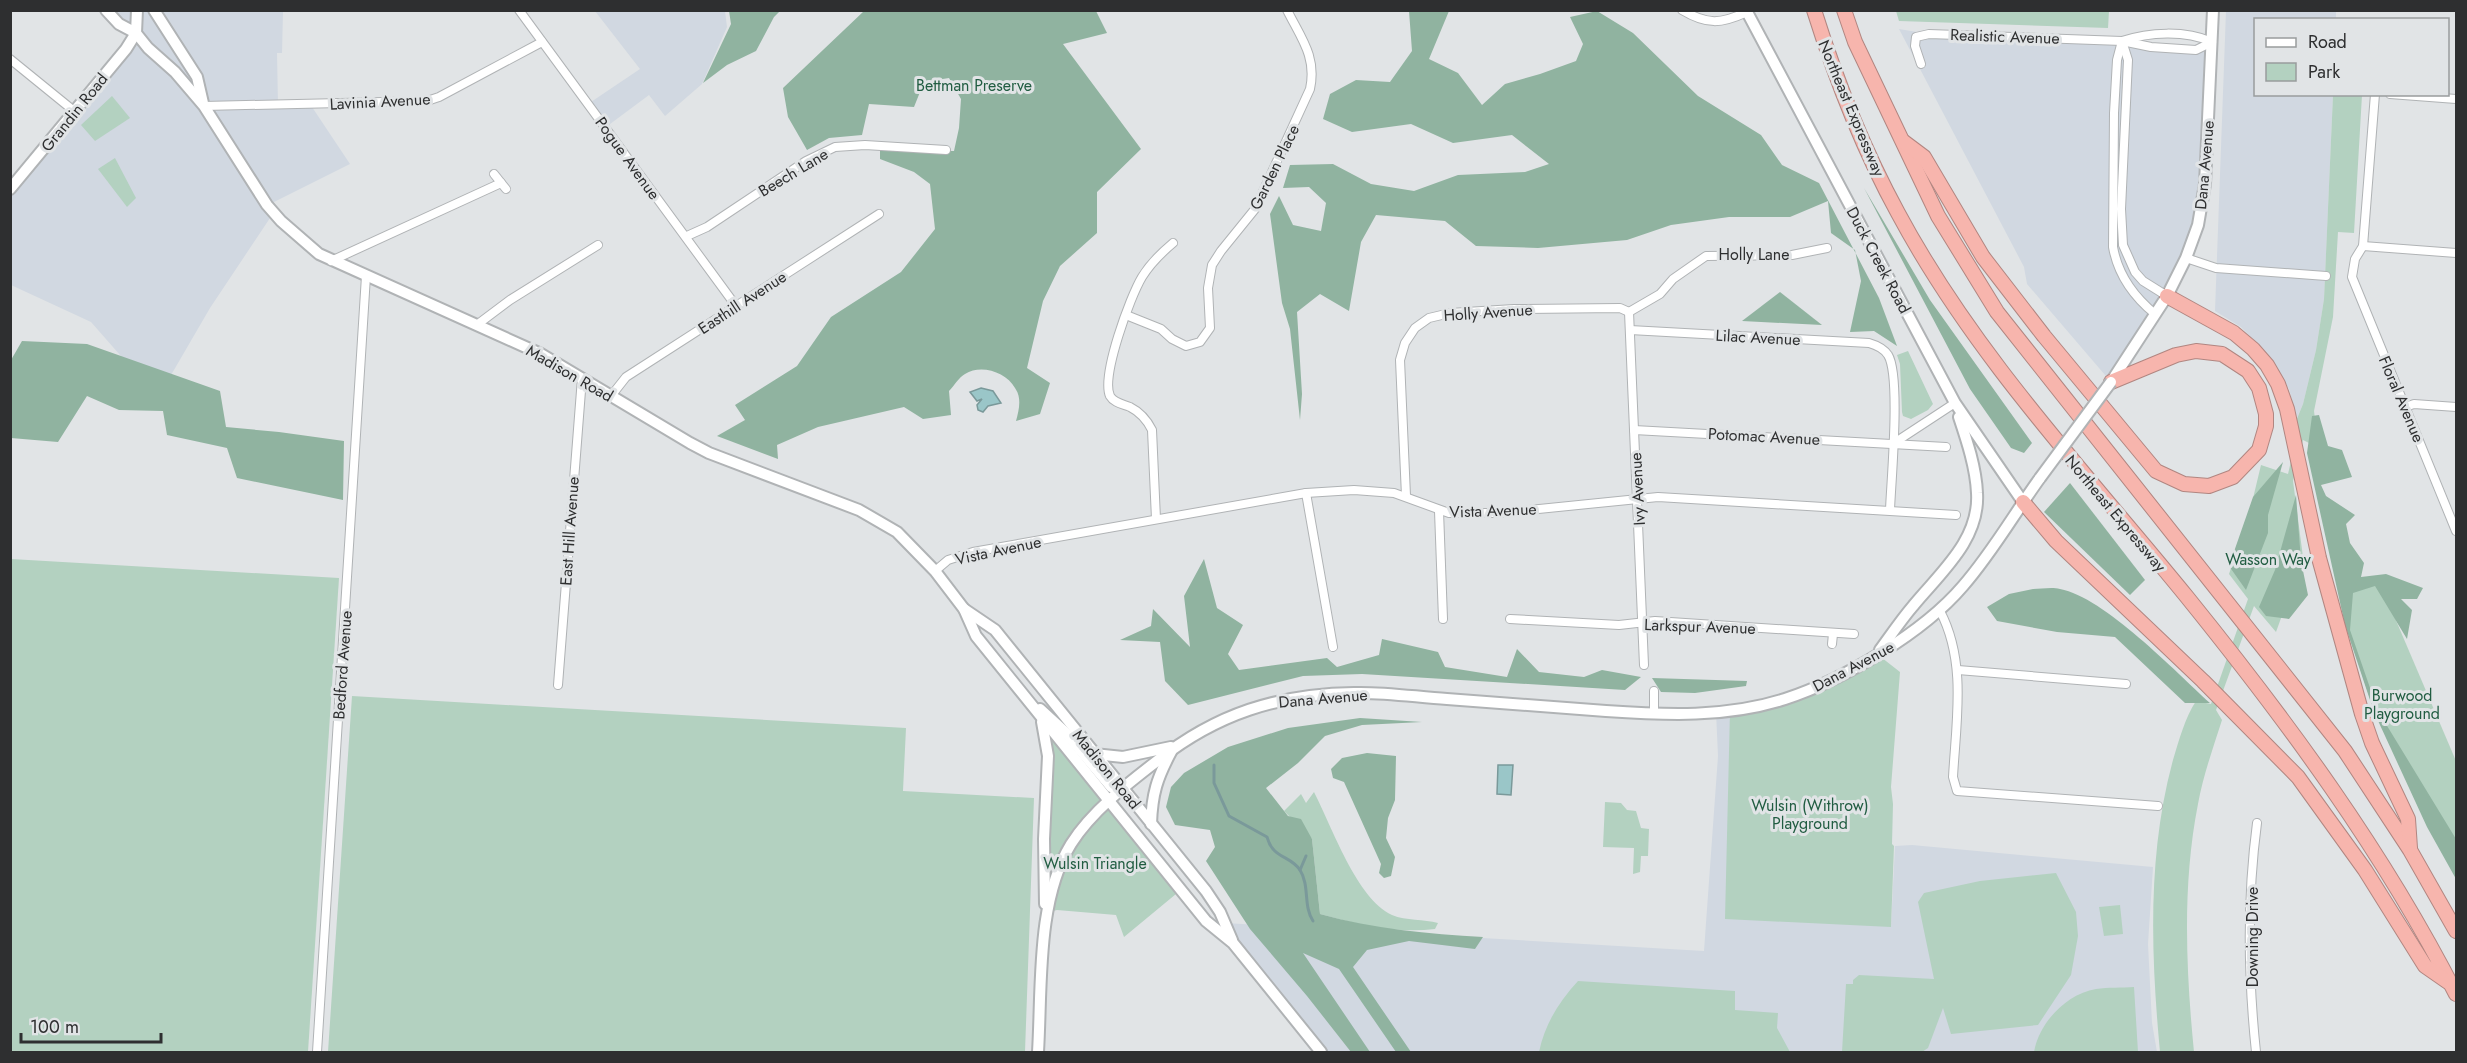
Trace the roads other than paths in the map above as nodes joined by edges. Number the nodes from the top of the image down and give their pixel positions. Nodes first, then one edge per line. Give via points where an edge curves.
1 (106, 10) edge
2 (136, 10) edge
3 (154, 10) edge
4 (519, 10) edge
5 (1287, 10) edge
6 (1682, 10) edge
7 (1814, 10) edge
8 (1844, 10) edge
9 (2213, 10) edge
10 (1747, 11) edge
11 (136, 33) junction
12 (2122, 41) junction
13 (542, 42) junction
14 (2212, 42) junction
15 (10, 58) edge
16 (1921, 64) dead end
17 (2375, 96) edge
18 (2417, 96) edge
19 (2457, 99) edge
20 (204, 106) junction
21 (74, 111) junction
22 (1901, 140) junction
23 (946, 150) dead end
24 (494, 174) dead end
25 (12, 184) edge
26 (879, 214) dead end
27 (687, 236) junction
28 (1173, 243) dead end
29 (598, 245) dead end
30 (2363, 246) junction
31 (1827, 248) dead end
32 (2457, 253) edge
33 (2186, 258) junction
34 (331, 261) junction
35 (366, 276) junction
36 (2325, 276) dead end
37 (2166, 296) junction
38 (736, 306) junction
39 (1629, 312) junction
40 (2155, 314) junction
41 (1126, 315) junction
42 (478, 324) junction
43 (1630, 330) junction
44 (582, 378) junction
45 (2111, 382) junction
46 (611, 396) junction
47 (1954, 403) junction
48 (2405, 407) junction
49 (2457, 407) edge
50 (1634, 430) junction
51 (1894, 444) junction
52 (1947, 447) dead end
53 (1306, 493) junction
54 (1406, 496) junction
55 (1638, 498) junction
56 (2023, 502) junction
57 (1890, 510) junction
58 (1439, 511) junction
59 (1956, 515) dead end
60 (1156, 519) junction
61 (2457, 531) edge
62 (935, 571) junction
63 (964, 609) junction
64 (1940, 611) junction
65 (1443, 619) dead end
66 (1510, 619) dead end
67 (1643, 623) junction
68 (1833, 634) junction
69 (1854, 634) dead end
70 (1832, 644) dead end
71 (1333, 647) dead end
72 (1878, 654) junction
73 (1644, 665) dead end
74 (1958, 670) junction
75 (2126, 684) dead end
76 (558, 685) dead end
77 (1654, 691) dead end
78 (1021, 693) junction
79 (1654, 714) junction
80 (1042, 719) junction
81 (1174, 747) junction
82 (1094, 754) junction
83 (1122, 789) junction
84 (1109, 802) junction
85 (2158, 806) dead end
86 (2258, 823) dead end
87 (1151, 824) junction
88 (2410, 850) junction
89 (1045, 913) junction
90 (2457, 931) edge
91 (1233, 943) junction
92 (2454, 989) edge
93 (317, 1053) edge
94 (1038, 1053) edge
95 (1321, 1053) edge
96 (2256, 1053) edge

1 - 11 street, Madison Road via 119,24
2 - 11 street
3 - 20 street, Madison Road via 197,77
4 - 13 street, Pogue Avenue
5 - 41 street, Garden Place via 1311,56 1311,89 1255,209 1212,266 1208,288 1210,328 1200,342 1186,346 1161,329
6 - 10 street via 1718,22
7 - 92 highway, Northeast Expressway via 1856,125 1897,213 1942,287 2000,371 2188,599 2329,782 2382,860
8 - 22 highway, Northeast Expressway
9 - 14 street, Dana Avenue
10 - 47 street, Duck Creek Road
11 - 20 street, Madison Road
11 - 21 street, Grandin Road
12 - 14 street, Realistic Avenue via 2153,35 2196,35
12 - 14 street, Realistic Avenue via 2196,50
12 - 16 street, Realistic Avenue via 1929,34 1916,38
12 - 37 street via 2128,60 2123,245 2135,272
12 - 40 street via 2114,113 2113,247 2124,280
13 - 20 street, Lavinia Avenue via 427,101
13 - 27 street, Pogue Avenue
14 - 33 street, Dana Avenue via 2205,184 2198,225
15 - 21 street
17 - 30 street
18 - 19 street
20 - 34 street, Madison Road via 267,205 299,238
21 - 25 street, Grandin Road
22 - 45 highway via 1924,158 1983,257 2156,471 2184,484 2209,486 2233,477 2259,450 2266,414 2259,388 2248,371 2222,354 2196,351 2176,355
22 - 88 highway, Northeast Expressway via 1938,216 1997,312 2345,751
23 - 27 street, Beech Lane via 835,147
24 - 34 street via 504,186
26 - 38 street, Easthill Avenue
27 - 38 street, Pogue Avenue
28 - 41 street via 1142,277
29 - 42 street
30 - 32 street
30 - 48 street, Floral Avenue via 2355,259 2352,277
31 - 39 street, Holly Lane via 1792,255 1706,256 1673,279 1660,294
33 - 36 street via 2216,268
33 - 37 street, Dana Avenue
34 - 35 street, Madison Road
35 - 42 street, Madison Road
35 - 93 street, Bedford Avenue
37 - 40 street, Dana Avenue
37 - 88 highway via 2234,333 2253,349 2278,384 2319,558 2362,714 2408,819
38 - 46 street, Easthill Avenue via 626,377
39 - 43 street, Ivy Avenue
39 - 54 street, Holly Avenue via 1620,308 1514,309 1442,314 1421,323 1409,335 1400,360
40 - 45 street, Dana Avenue
41 - 60 street via 1115,351 1109,393 1113,400 1138,413 1152,430
42 - 44 street, Madison Road
43 - 50 street, Ivy Avenue
43 - 51 street, Lilac Avenue via 1869,343 1888,354 1893,371
44 - 46 street, Madison Road
44 - 76 street, East Hill Avenue
45 - 56 street, Dana Avenue, bridge
46 - 62 street, Madison Road via 709,453 873,516 909,542
47 - 51 street
47 - 56 street, Duck Creek Road
47 - 72 street via 1978,494 1974,518 1963,545
48 - 49 street
48 - 61 street, Floral Avenue
50 - 51 street, Potomac Avenue
50 - 55 street, Ivy Avenue
51 - 52 street, Potomac Avenue
51 - 57 street
53 - 54 street, Vista Avenue via 1354,490
53 - 60 street, Vista Avenue
53 - 71 street
54 - 58 street, Vista Avenue
55 - 57 street, Vista Avenue
55 - 58 street, Vista Avenue via 1498,513
55 - 67 street, Ivy Avenue
56 - 64 street, Dana Avenue via 1988,556
56 - 92 highway via 2056,541 2298,777 2365,870 2425,966
57 - 59 street, Vista Avenue
58 - 65 street
60 - 62 street, Vista Avenue via 955,556
62 - 63 street, Madison Road
63 - 78 street, Madison Road via 976,636
63 - 82 street, Madison Road via 995,630
64 - 72 street, Dana Avenue
64 - 74 street via 1949,628
66 - 67 street, Larkspur Avenue
67 - 68 street, Larkspur Avenue
67 - 73 street, Ivy Avenue
68 - 69 street, Larkspur Avenue
68 - 70 street
72 - 79 street, Dana Avenue via 1786,699 1725,711
74 - 75 street
74 - 85 street via 1953,777 1957,791
77 - 79 street
78 - 80 street, Madison Road
78 - 83 street via 1065,732 1111,787
79 - 81 street, Dana Avenue via 1356,692 1262,704 1218,721
80 - 84 street, Madison Road
80 - 89 street via 1048,756
81 - 82 street via 1123,757
81 - 83 street, Dana Avenue
81 - 87 street via 1152,796
82 - 83 street, Madison Road
83 - 84 street, Dana Avenue
83 - 87 street, Madison Road
84 - 89 street, Dana Avenue via 1070,845
84 - 91 street, Madison Road via 1206,921
86 - 96 street, Downing Drive via 2250,920
87 - 91 street, Madison Road via 1206,891
88 - 90 highway, Northeast Expressway
89 - 94 street
91 - 95 street, Madison Road

